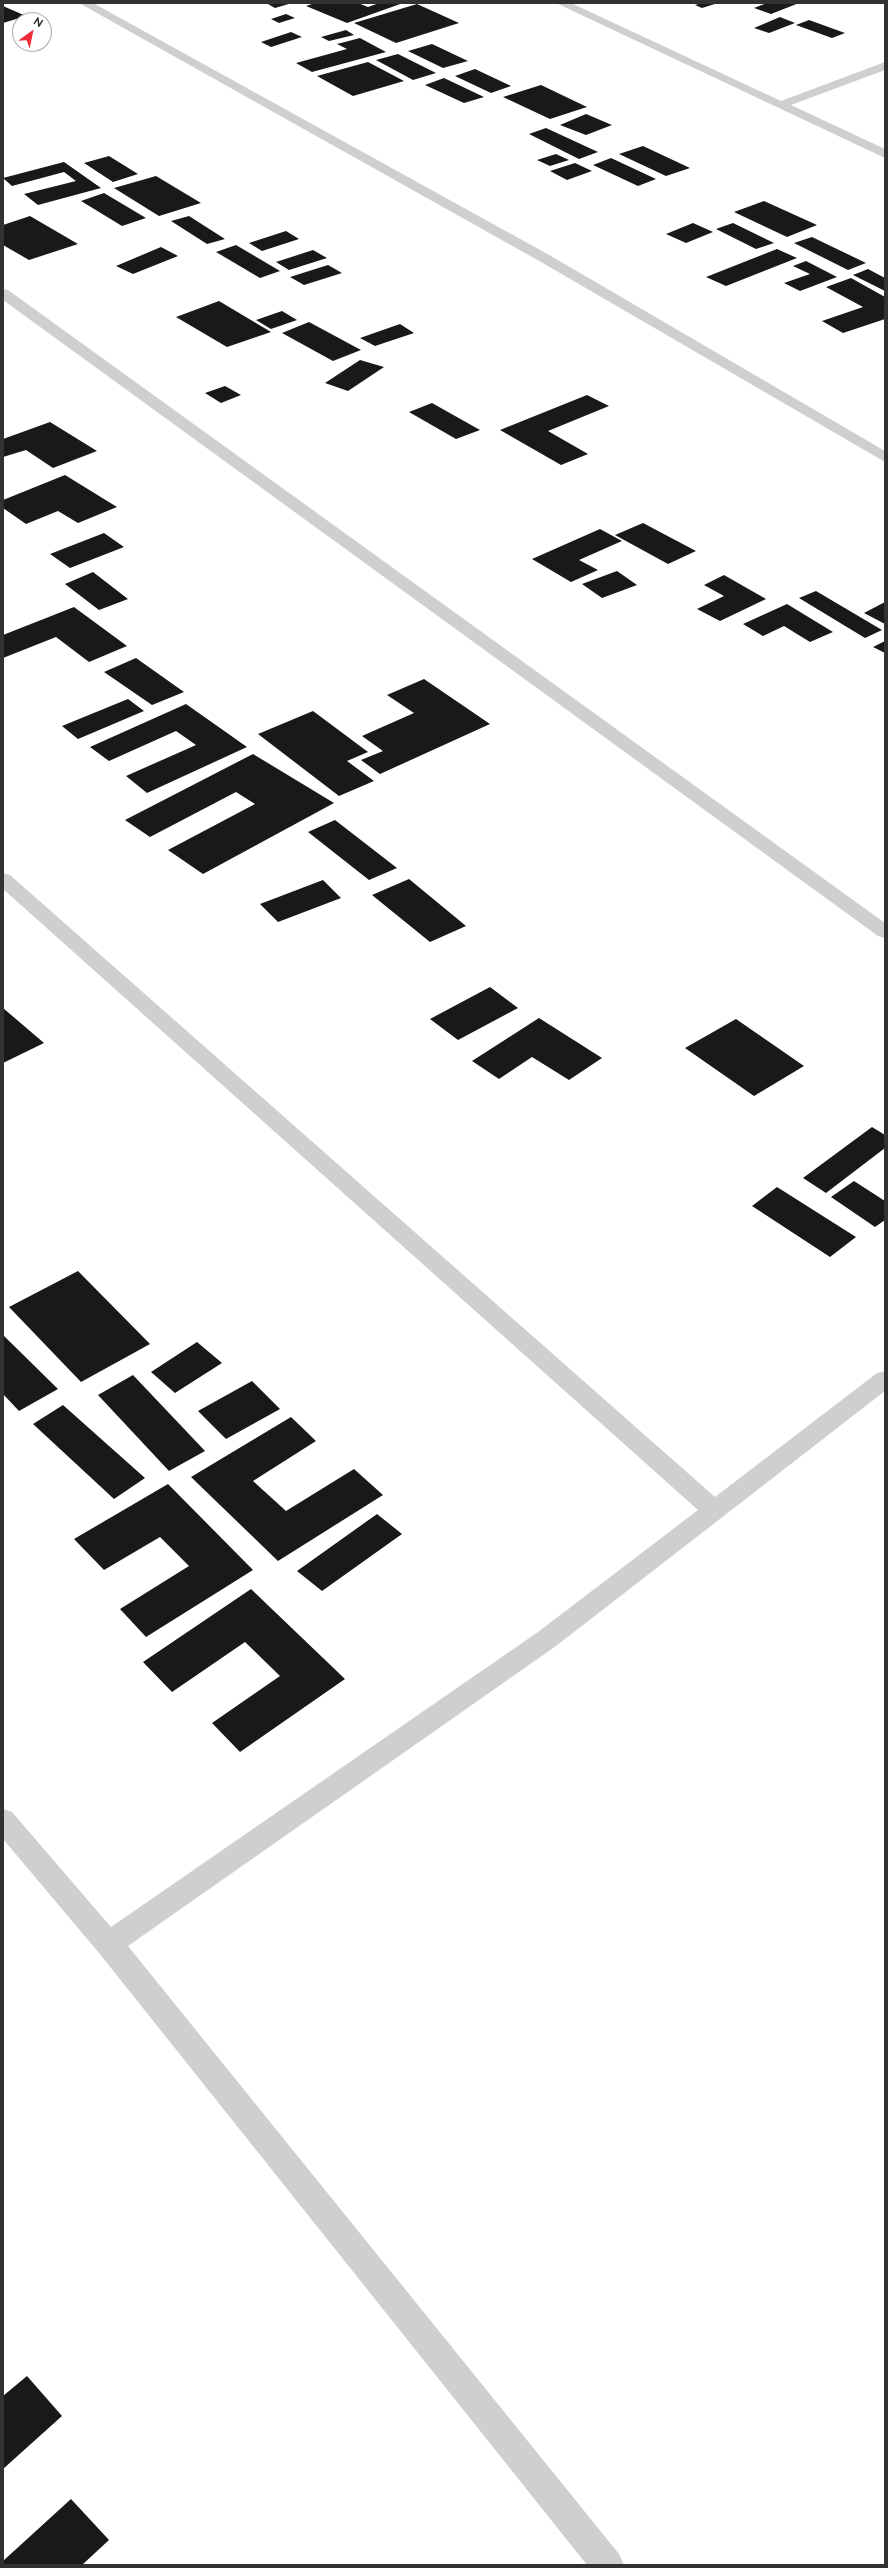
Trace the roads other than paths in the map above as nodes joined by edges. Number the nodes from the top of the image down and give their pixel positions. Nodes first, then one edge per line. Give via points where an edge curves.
1 (85, 3) edge
2 (562, 3) edge
3 (885, 66) edge
4 (780, 105) junction
5 (885, 154) edge
6 (3, 293) edge
7 (885, 457) edge
8 (3, 879) edge
9 (885, 932) edge
10 (885, 1379) edge
11 (714, 1511) junction
12 (3, 1820) edge
13 (109, 1944) junction
14 (608, 2565) edge

1 - 7 street via 546,259
2 - 4 street
3 - 4 street
4 - 5 street
6 - 9 street
8 - 11 street
10 - 11 street
11 - 13 street via 547,1639
12 - 13 street
13 - 14 street

